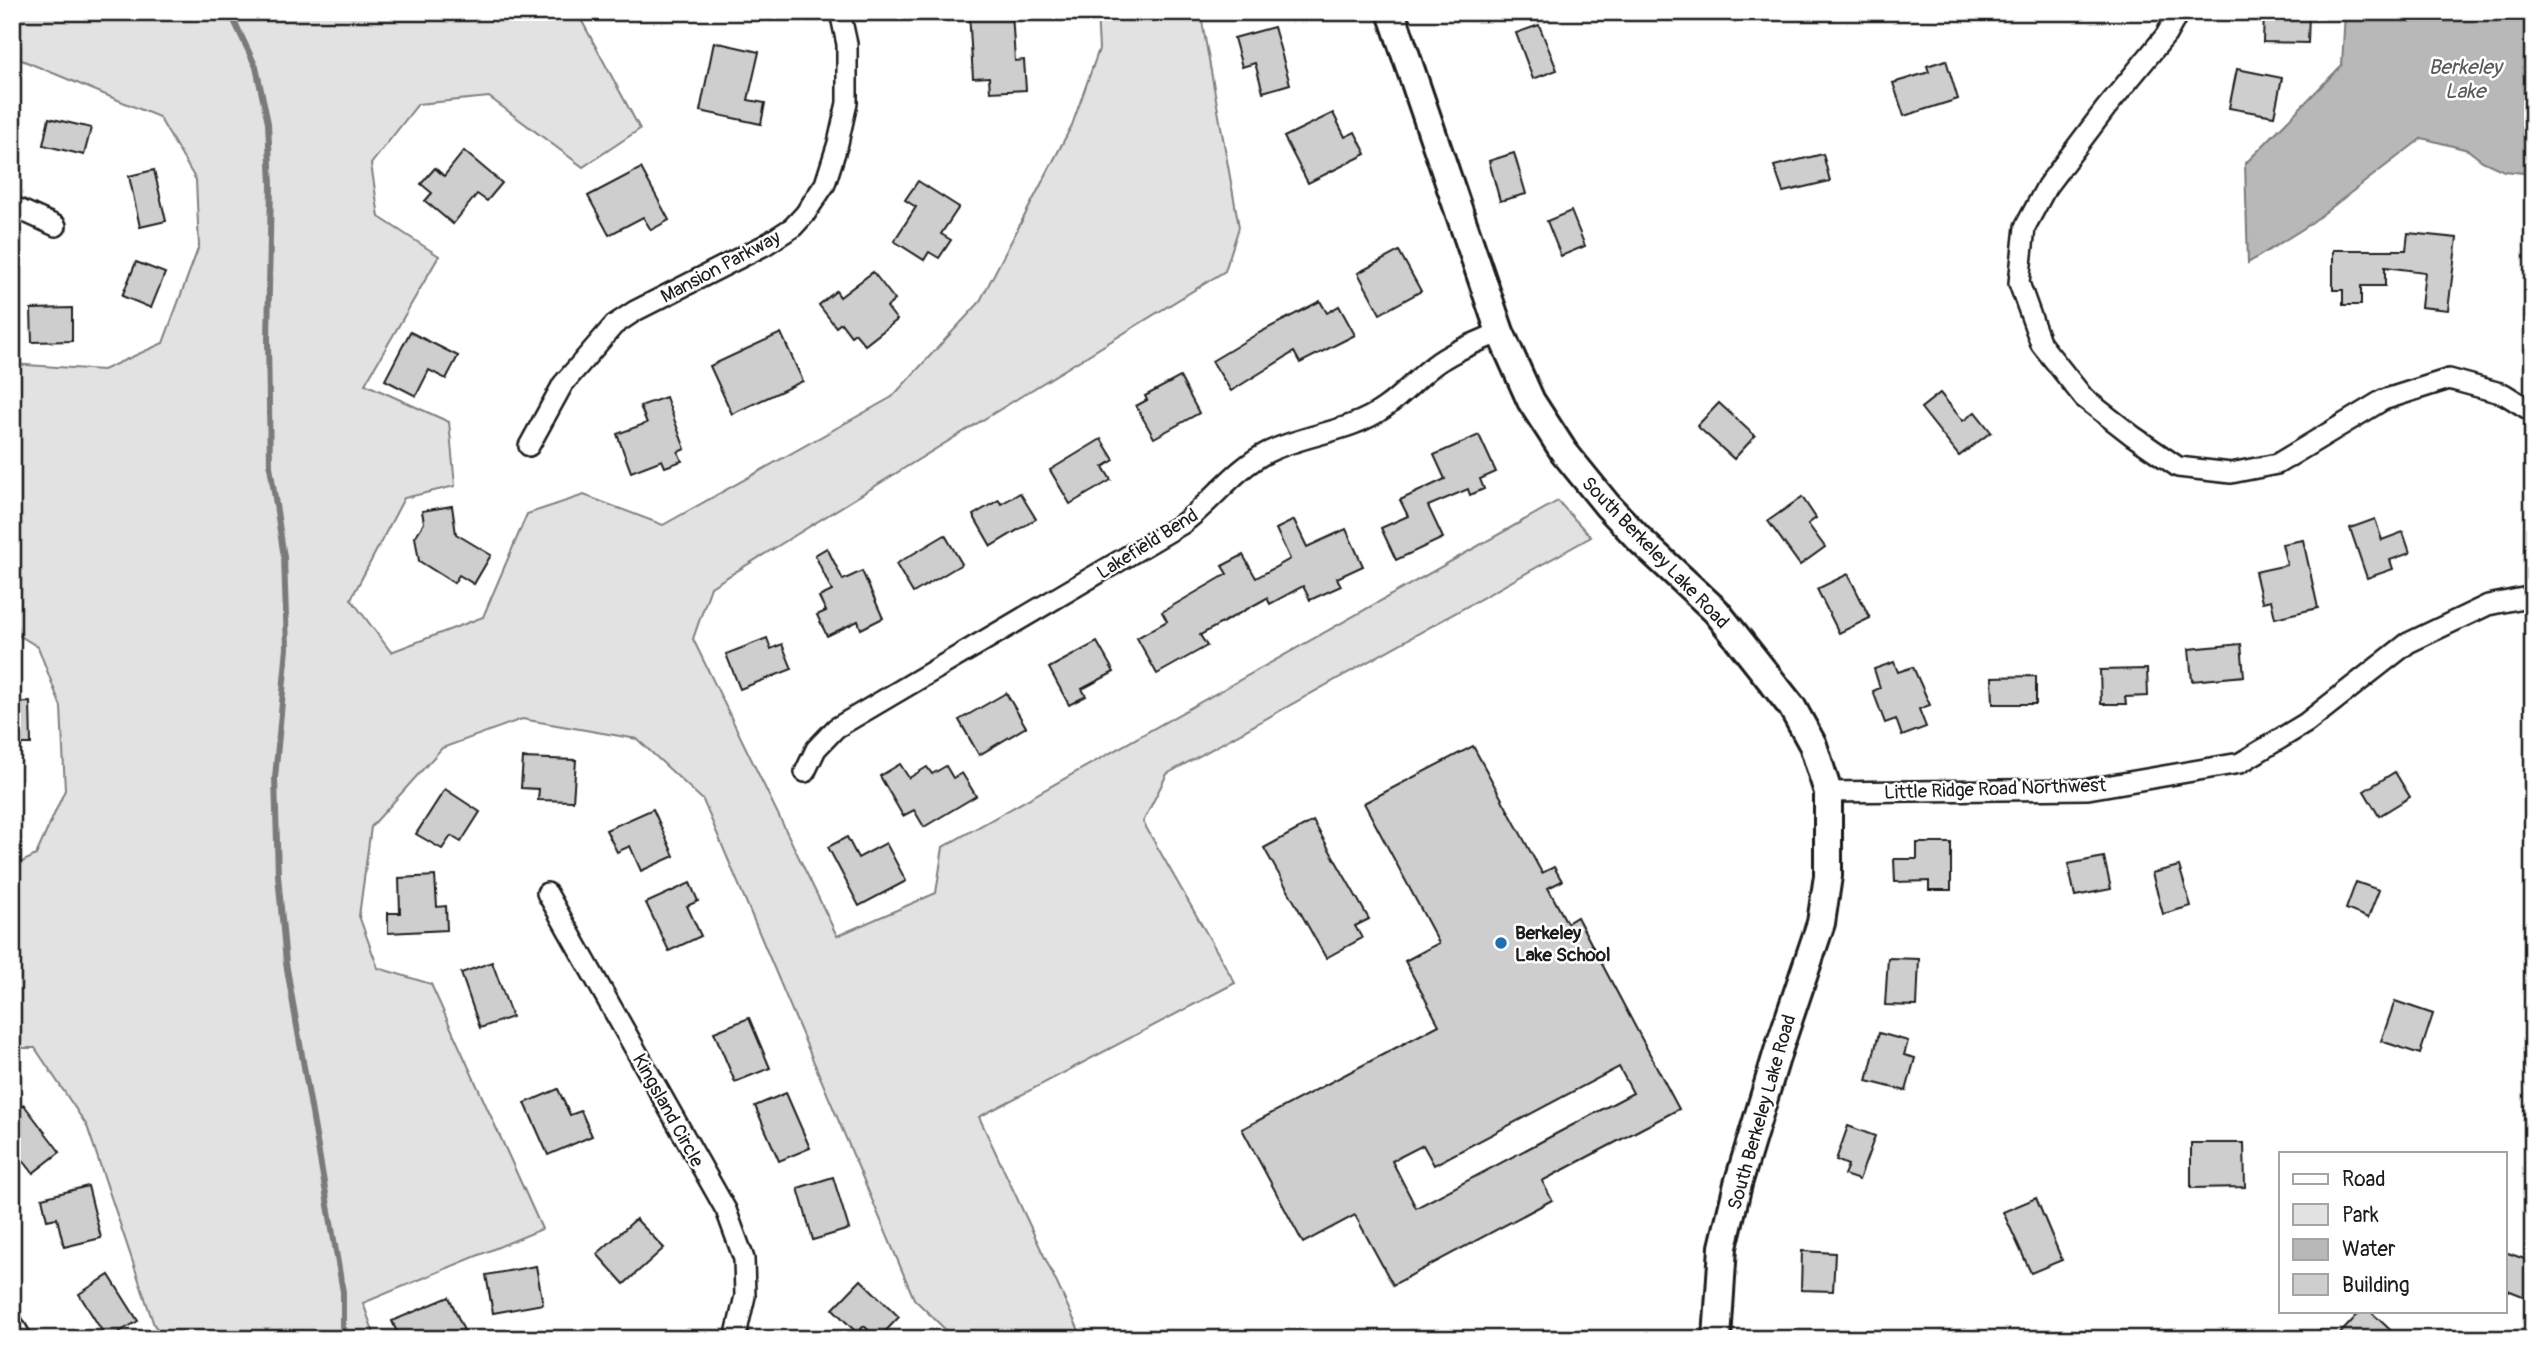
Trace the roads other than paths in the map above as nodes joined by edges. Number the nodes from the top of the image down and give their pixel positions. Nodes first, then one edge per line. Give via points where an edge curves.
1 (840, 12) edge
2 (1391, 12) edge
3 (2179, 12) edge
4 (12, 205) edge
5 (56, 226) dead end
6 (1500, 332) junction
7 (2533, 412) edge
8 (529, 446) dead end
9 (2533, 596) edge
10 (805, 772) dead end
11 (1828, 792) junction
12 (547, 893) dead end
13 (12, 1322) edge
14 (22, 1339) edge
15 (735, 1339) edge
16 (1717, 1339) edge

1 - 8 street, Mansion Parkway via 847,44 847,103 825,184 805,214 765,245 614,325 563,384
2 - 6 street, South Berkeley Lake Road
3 - 7 street via 2166,36 2047,186 2025,227 2019,284 2041,344 2084,398 2178,467 2231,473 2277,464 2383,400 2449,379 2504,394
4 - 5 street
6 - 10 street, Lakefield Bend via 1445,357 1384,409 1253,461 1182,524 836,728 816,749
6 - 11 street, South Berkeley Lake Road via 1531,401 1564,452 1641,541 1716,611 1792,707 1813,745
9 - 11 street, Little Ridge Road Northwest via 2488,606 2407,643 2306,723 2240,764 2088,789
11 - 16 street, South Berkeley Lake Road via 1828,876 1821,923 1738,1184 1723,1247
12 - 15 street, Kingsland Circle via 726,1210 744,1259 745,1296
13 - 14 street

